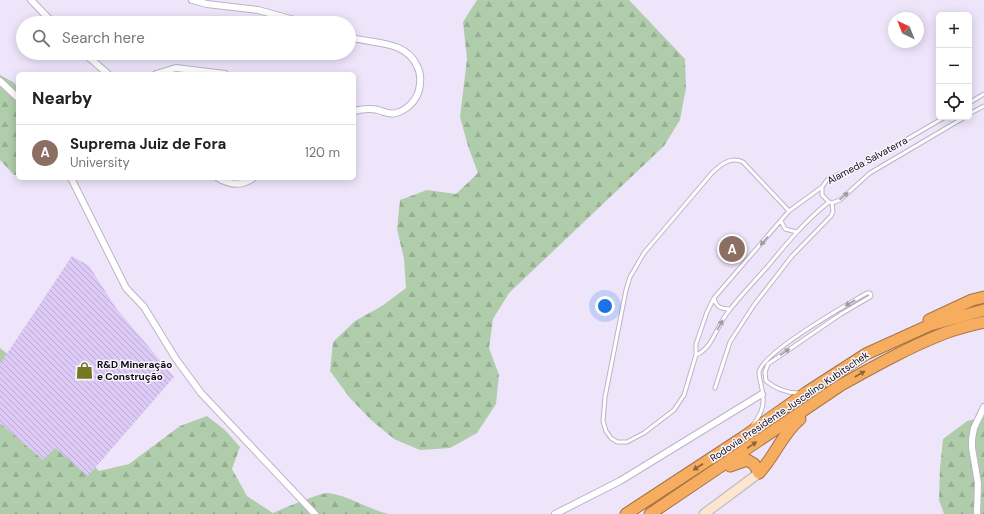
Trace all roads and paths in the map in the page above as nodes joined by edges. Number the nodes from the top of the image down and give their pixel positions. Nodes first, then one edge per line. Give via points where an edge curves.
1 (31, 0) edge
2 (192, 0) edge
3 (47, 16) edge
4 (280, 16) edge
5 (356, 38) edge
6 (92, 60) edge
7 (106, 72) edge
8 (163, 72) edge
9 (209, 72) edge
10 (0, 81) edge
11 (984, 94) edge
12 (16, 96) edge
13 (972, 101) edge
14 (984, 106) edge
15 (356, 111) edge
16 (972, 112) edge
17 (940, 120) edge
18 (960, 120) edge
19 (72, 180) edge
20 (222, 180) edge
21 (249, 180) edge
22 (822, 187) junction
23 (831, 203) junction
24 (789, 211) junction
25 (781, 221) junction
26 (797, 232) junction
27 (984, 297) edge
28 (714, 298) junction
29 (730, 309) junction
30 (984, 310) edge
31 (984, 322) edge
32 (891, 342) junction
33 (696, 355) junction
34 (766, 381) junction
35 (761, 385) junction
36 (841, 385) junction
37 (715, 388) dead end
38 (807, 392) junction
39 (762, 394) junction
40 (984, 407) edge
41 (742, 438) junction
42 (759, 473) junction
43 (681, 494) junction
44 (316, 514) edge
45 (555, 514) edge
46 (626, 514) edge
47 (650, 514) edge
48 (704, 514) edge
49 (977, 514) edge

1 - 3 street
2 - 4 street via 258,10
5 - 15 street via 392,45 403,50 416,63 420,74 420,86 415,98 401,111 390,115 372,109
6 - 7 street
8 - 9 street via 176,68
10 - 12 street
11 - 13 lane
14 - 16 lane
17 - 22 lane, Alameda Salvaterra via 856,169 834,176
23 -> 18 lane, Alameda Salvaterra via 840,200 870,172
19 - 44 street via 126,288 144,307 176,359 201,393
20 - 21 street via 234,184
22 - 23 lane, Alameda Salvaterra via 822,195
22 - 24 lane
23 - 26 lane via 814,214
23 - 37 lane via 831,216 792,256 754,305 730,342
24 - 25 lane
24 - 33 lane via 743,162 729,161 712,174 644,253 630,277 626,290 605,397 603,421 611,438 617,442 627,442 644,433 674,410 684,395
25 - 26 lane via 785,229
25 -> 28 lane
26 - 29 lane
27 - 32 highway via 925,321
28 - 29 lane via 720,308
28 - 33 lane via 696,344
33 -> 29 lane via 707,348
30 - 32 highway, Rodovia Presidente Juscelino Kubitschek via 930,325
36 -> 31 highway, Rodovia Presidente Juscelino Kubitschek via 874,366 946,332
32 - 38 highway, Rodovia Presidente Juscelino Kubitschek via 866,354
34 - 35 lane
34 -> 35 lane via 764,372 774,359 870,297 871,293 830,314 770,357 760,371
34 - 38 lane via 788,392
35 - 39 lane
36 - 42 highway via 792,426
43 -> 36 highway, Rodovia Presidente Juscelino Kubitschek
38 - 41 highway, Rodovia Presidente Juscelino Kubitschek
39 - 41 lane via 761,413
39 - 45 street via 620,481
40 - 49 street via 972,439 978,483
41 -> 46 highway, Rodovia Presidente Juscelino Kubitschek
42 - 43 highway via 750,461 741,461
42 - 48 street
43 - 47 highway, Rodovia Presidente Juscelino Kubitschek

